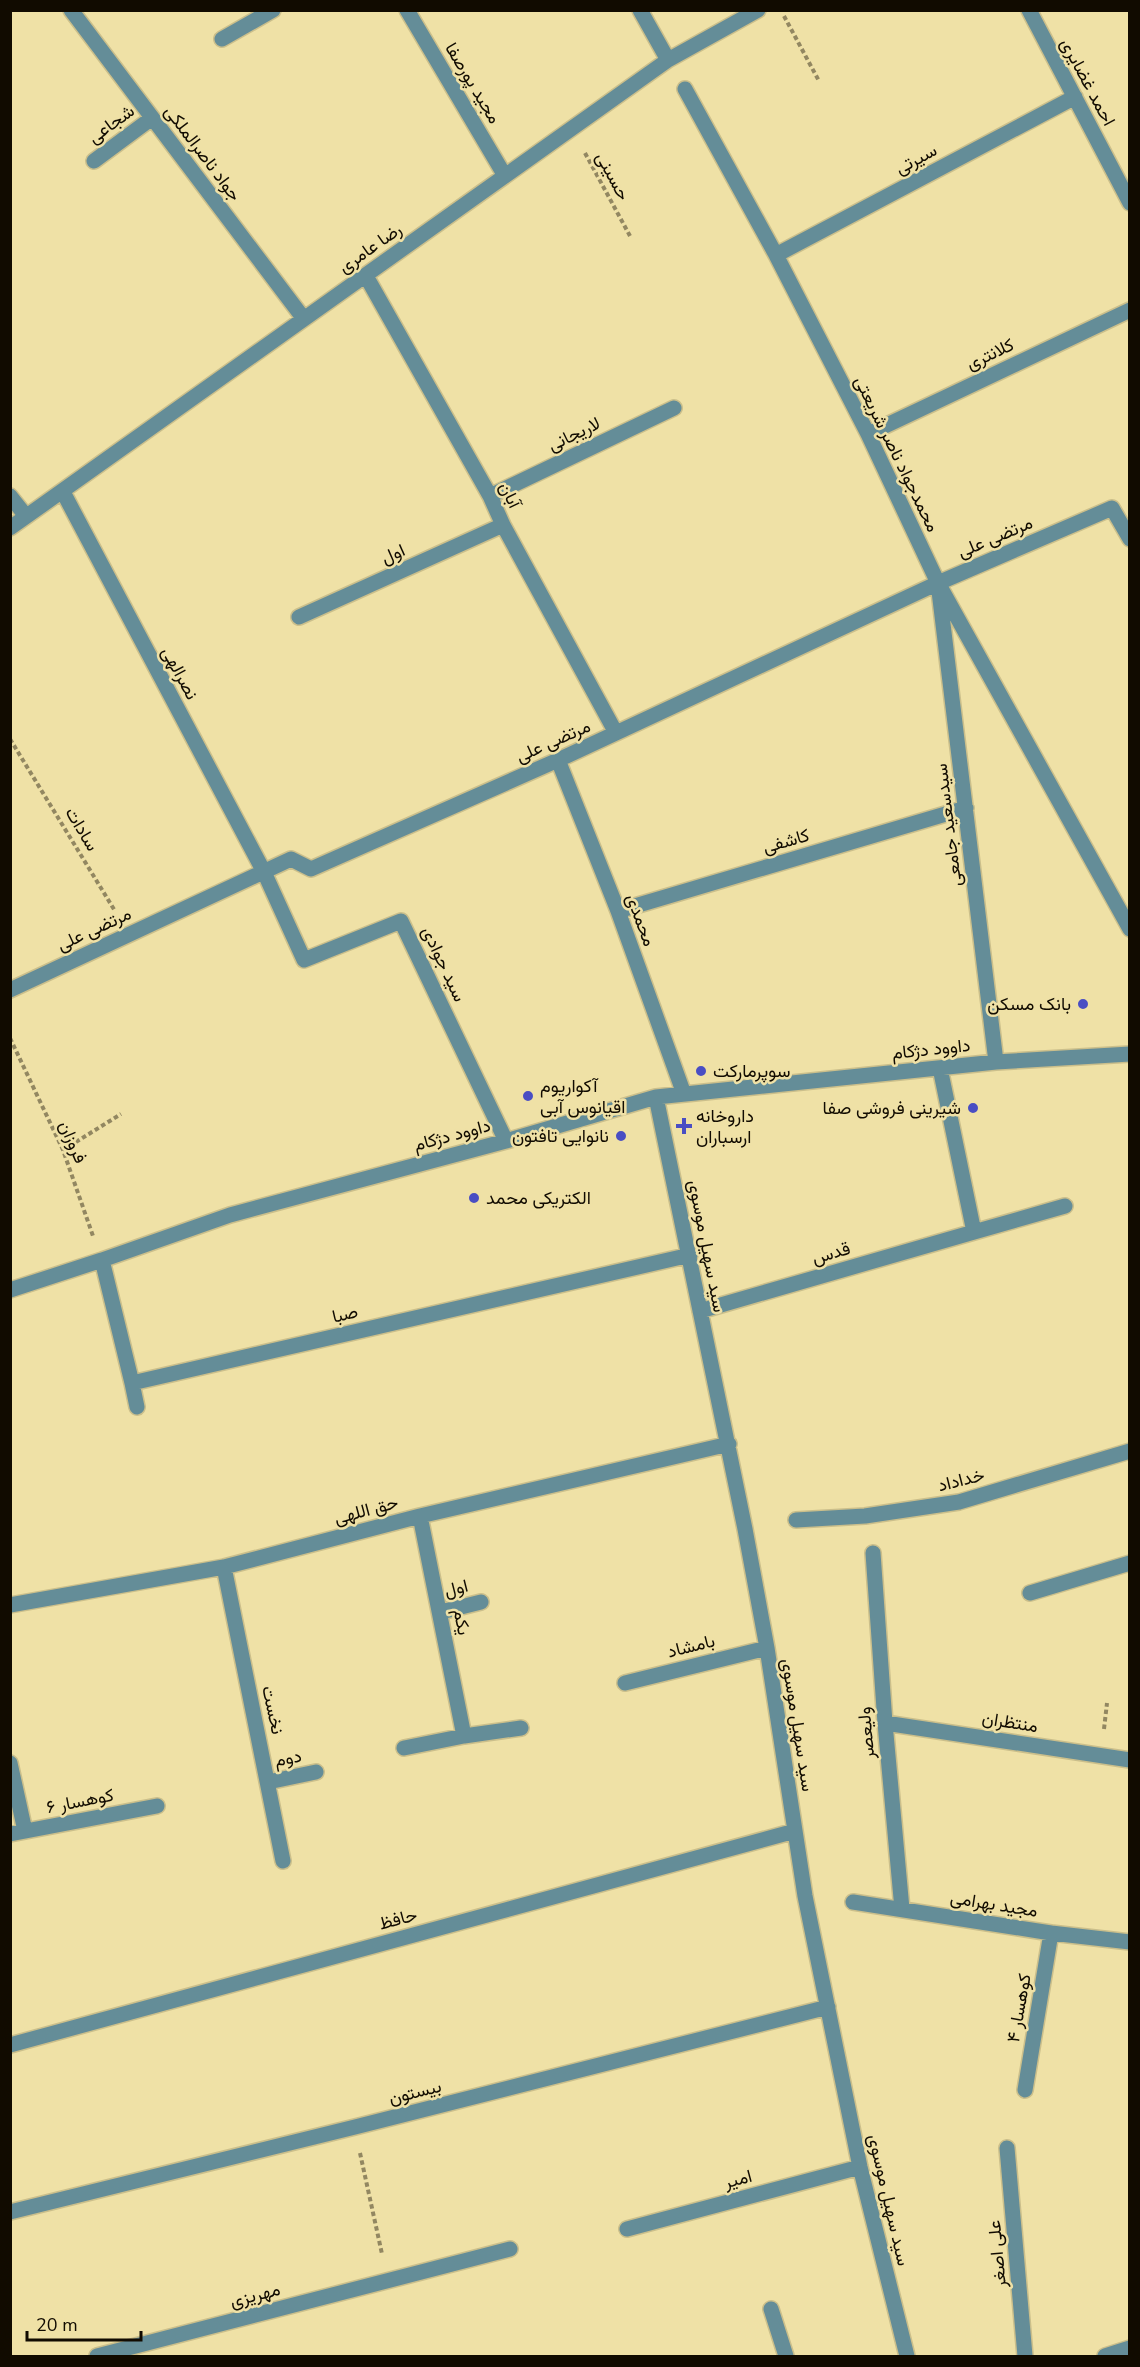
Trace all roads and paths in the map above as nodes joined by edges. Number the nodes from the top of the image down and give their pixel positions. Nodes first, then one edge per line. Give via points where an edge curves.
1 (71, 10) edge
2 (273, 10) edge
3 (407, 10) edge
4 (640, 10) edge
5 (758, 10) edge
6 (781, 10) edge
7 (1029, 10) edge
8 (222, 39) dead end
9 (668, 60) junction
10 (819, 81) dead end
11 (685, 89) dead end
12 (1075, 97) junction
13 (152, 118) junction
14 (572, 128) junction
15 (93, 161) dead end
16 (505, 176) junction
17 (1130, 203) edge
18 (630, 236) dead end
19 (776, 255) junction
20 (366, 276) junction
21 (1130, 310) edge
22 (304, 319) junction
23 (674, 408) dead end
24 (867, 434) junction
25 (63, 492) junction
26 (10, 496) edge
27 (490, 496) junction
28 (27, 516) junction
29 (503, 525) junction
30 (10, 528) edge
31 (1130, 539) edge
32 (938, 583) junction
33 (298, 617) dead end
34 (616, 733) junction
35 (10, 738) edge
36 (558, 760) junction
37 (966, 808) junction
38 (264, 872) junction
39 (618, 911) junction
40 (1130, 929) edge
41 (130, 934) junction
42 (10, 990) edge
43 (10, 1038) edge
44 (1130, 1054) edge
45 (996, 1062) junction
46 (940, 1068) junction
47 (684, 1094) junction
48 (656, 1097) junction
49 (121, 1114) dead end
50 (506, 1141) junction
51 (63, 1150) junction
52 (1065, 1206) dead end
53 (974, 1232) junction
54 (690, 1255) junction
55 (102, 1260) junction
56 (10, 1290) edge
57 (700, 1311) junction
58 (132, 1383) junction
59 (136, 1407) dead end
60 (729, 1444) junction
61 (1130, 1451) edge
62 (420, 1516) junction
63 (796, 1520) dead end
64 (873, 1553) dead end
65 (1130, 1563) edge
66 (224, 1567) junction
67 (1029, 1593) dead end
68 (481, 1602) dead end
69 (10, 1605) edge
70 (441, 1612) junction
71 (767, 1648) junction
72 (625, 1683) dead end
73 (885, 1723) junction
74 (520, 1728) dead end
75 (464, 1736) junction
76 (404, 1748) dead end
77 (1130, 1760) edge
78 (10, 1762) edge
79 (316, 1772) dead end
80 (268, 1782) junction
81 (157, 1806) dead end
82 (795, 1831) junction
83 (18, 1832) edge
84 (284, 1861) dead end
85 (853, 1902) dead end
86 (902, 1909) junction
87 (1051, 1933) junction
88 (1130, 1942) edge
89 (828, 2007) junction
90 (10, 2045) edge
91 (1025, 2090) dead end
92 (355, 2127) junction
93 (1007, 2148) dead end
94 (860, 2167) junction
95 (10, 2212) edge
96 (627, 2229) dead end
97 (510, 2249) dead end
98 (388, 2281) junction
99 (771, 2309) dead end
100 (1130, 2348) edge
101 (98, 2356) edge
102 (786, 2356) edge
103 (907, 2356) edge
104 (1025, 2356) edge
105 (1105, 2356) edge

1 - 13 street, جواد ناصرالملکی
2 - 8 street
3 - 16 street, مجید پورصفا
4 - 9 street
5 - 9 street, رضا عامری
6 - 10 path
7 - 12 street, احمد غضایری
9 - 14 street, رضا عامری
11 - 19 street, محمدجواد ناصر شریعتی
12 - 17 street, احمد غضایری
12 - 19 street, سیرتی
13 - 15 street, شجاعی
13 - 22 street, جواد ناصرالملکی
14 - 16 street, رضا عامری
14 - 18 path, حسینی
16 - 20 street, رضا عامری
19 - 24 street, محمدجواد ناصر شریعتی
20 - 22 street, رضا عامری
20 - 27 street, آبان
21 - 24 street, کلانتری
22 - 25 street, رضا عامری
23 - 27 street, لاریجانی
24 - 32 street, محمدجواد ناصر شریعتی
25 - 28 street, رضا عامری
25 - 38 street, نصرالهی
26 - 28 street
27 - 29 street, آبان
28 - 30 street, رضا عامری
29 - 33 street, اول
29 - 34 street, آبان
31 - 32 street, مرتضی علی via 1112,508
32 - 34 street, مرتضی علی
32 - 37 street, سیدسعید جامعی
32 - 40 street, محمدجواد ناصر شریعتی
34 - 36 street, مرتضی علی
35 - 41 path, سادات
36 - 38 street, مرتضی علی via 311,869 291,859
36 - 39 street, محمدی
37 - 39 street, کاشفی
37 - 45 street, سیدسعید جامعی
38 - 41 street, مرتضی علی
38 - 50 street, سید جوادی via 304,960 402,921
39 - 47 street, محمدی
41 - 42 street, مرتضی علی
43 - 51 path, فروزان
44 - 45 street, داوود دژکام
45 - 46 street, داوود دژکام
46 - 47 street, داوود دژکام
46 - 53 street
47 - 48 street, داوود دژکام
48 - 50 street, داوود دژکام
48 - 54 street, سید سهیل موسوی
49 - 51 path
50 - 55 street, داوود دژکام via 230,1215
51 - 55 path, فروزان
52 - 53 street, قدس
53 - 57 street, قدس
54 - 57 street, سید سهیل موسوی
54 - 58 street, صبا
55 - 56 street, داوود دژکام
55 - 58 street
57 - 60 street, سید سهیل موسوی
58 - 59 street
60 - 62 street, حق اللهی
60 - 71 street, سید سهیل موسوی
61 - 63 street, خداداد via 959,1502 865,1516
62 - 66 street, حق اللهی
62 - 70 street, یکم
64 - 73 street, ولیعصر
65 - 67 street
66 - 69 street, حق اللهی
66 - 80 street, نخست
68 - 70 street, اول
70 - 75 street, یکم
71 - 72 street, بامشاد
71 - 82 street, سید سهیل موسوی
73 - 77 street, منتظران
73 - 86 street, ولیعصر
74 - 75 street
75 - 76 street
78 - 83 street
79 - 80 street, دوم
80 - 84 street, نخست
81 - 83 street, کوهسار ۶
82 - 89 street, سید سهیل موسوی
82 - 90 street, حافظ
85 - 86 street, مجید بهرامی
86 - 87 street, مجید بهرامی
87 - 88 street, مجید بهرامی
87 - 91 street, کوهسار ۴
89 - 92 street, بیستون
89 - 94 street, سید سهیل موسوی
92 - 95 street, بیستون
92 - 98 path
93 - 104 street, علی اصغر
94 - 96 street, امیر
94 - 103 street, سید سهیل موسوی
97 - 98 street, مهریزی
98 - 101 street, مهریزی
99 - 102 street
100 - 105 street

